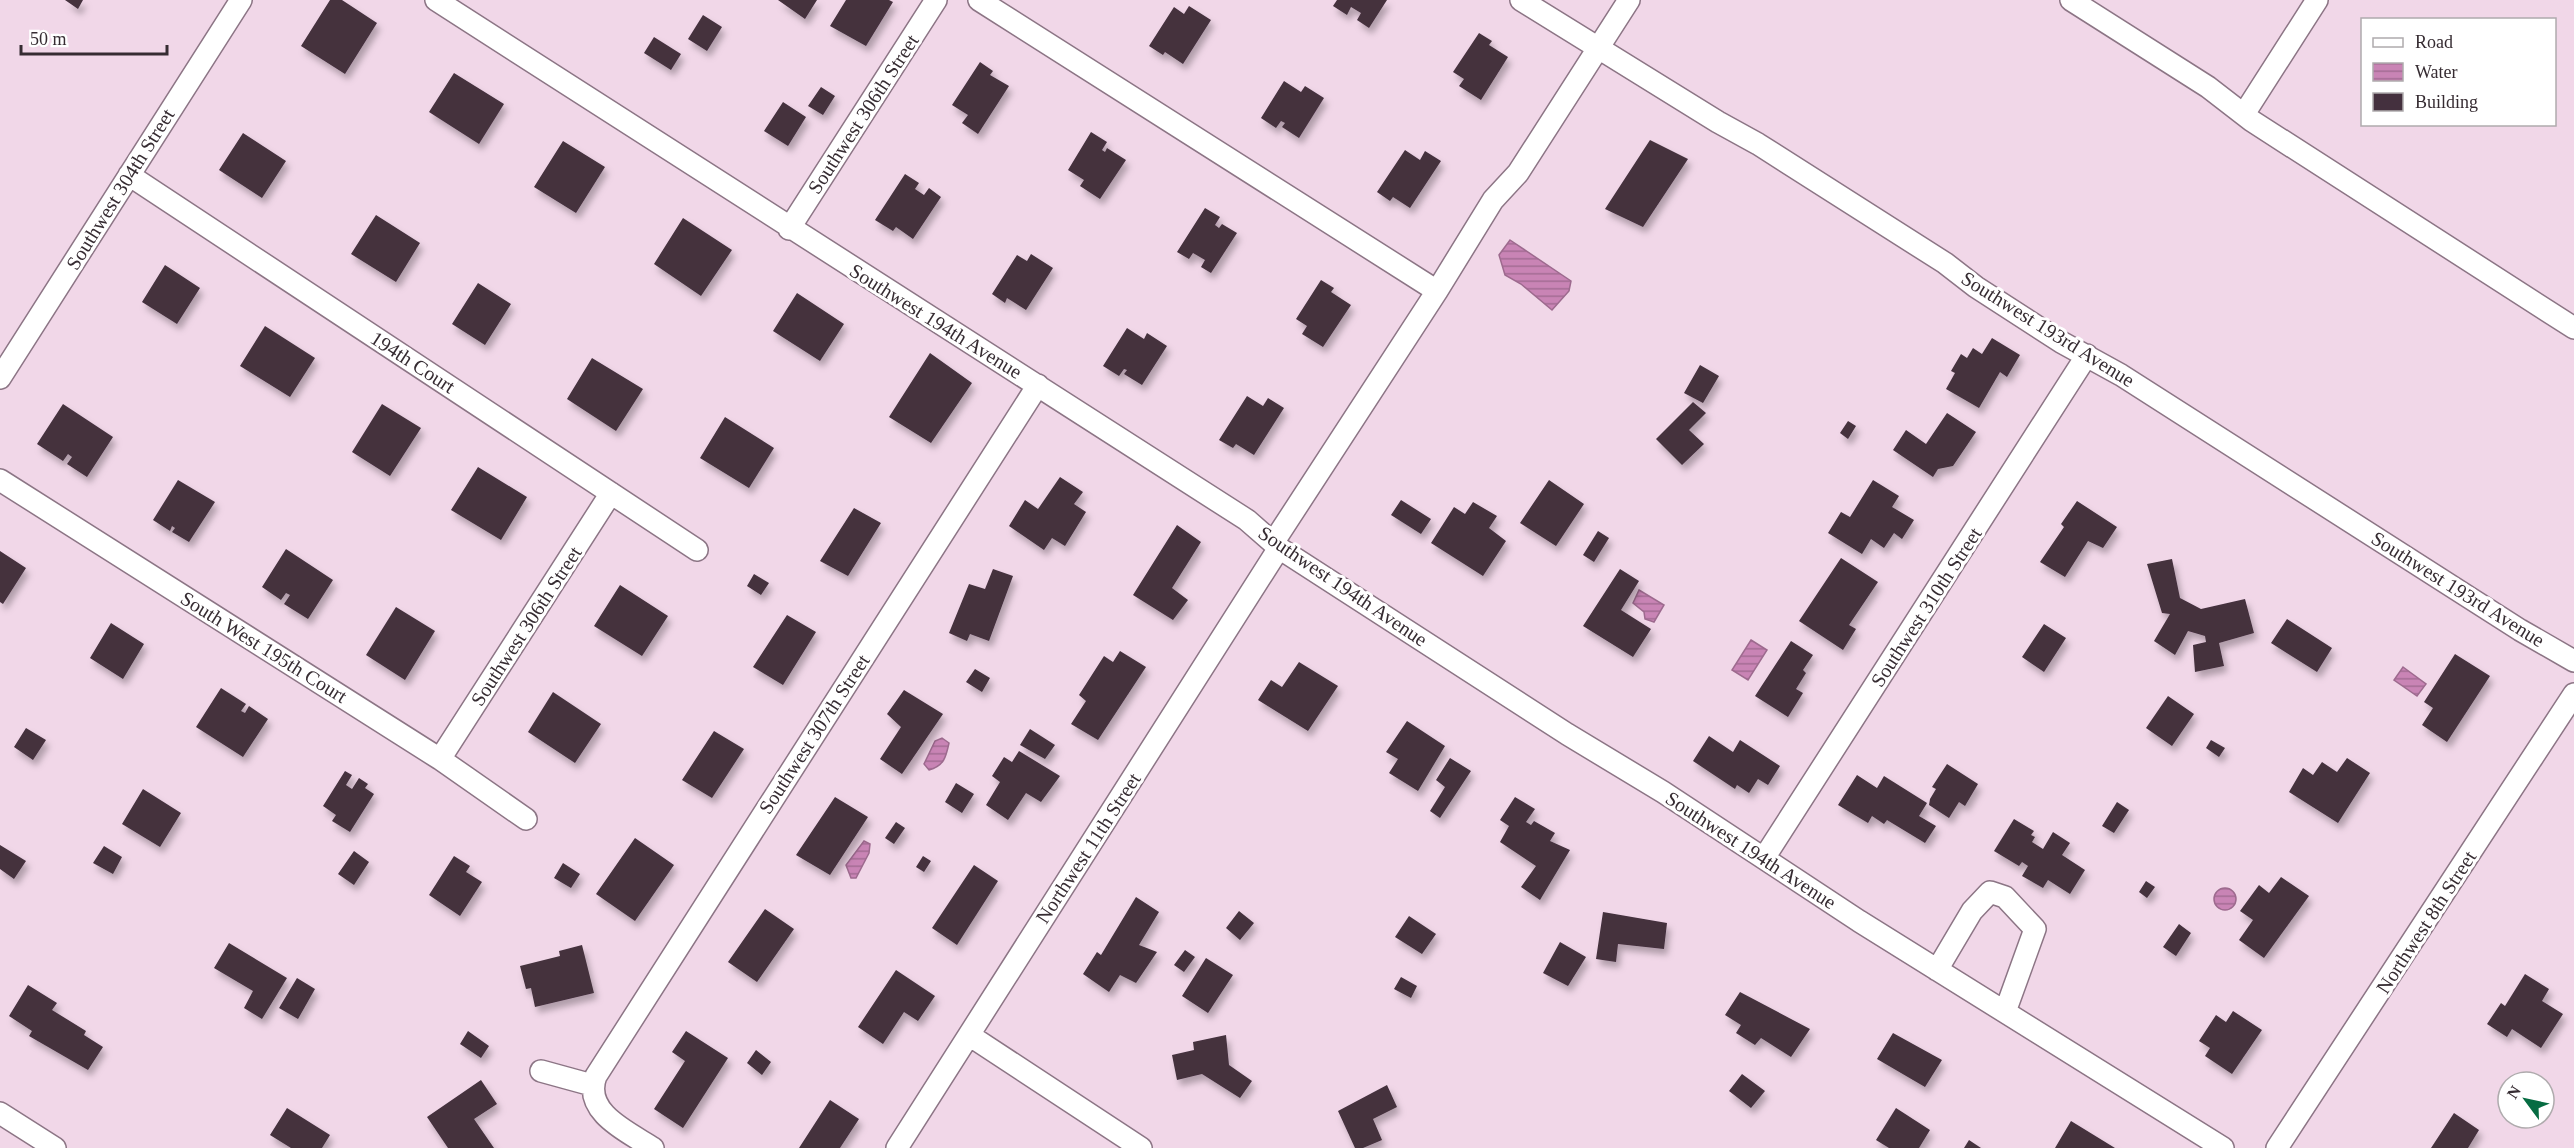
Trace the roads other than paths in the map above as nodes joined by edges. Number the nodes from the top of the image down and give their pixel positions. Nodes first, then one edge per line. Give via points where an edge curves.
1 (240, 0) edge
2 (436, 0) edge
3 (936, 0) edge
4 (979, 0) edge
5 (1521, 0) edge
6 (1629, 0) edge
7 (2071, 0) edge
8 (2317, 0) edge
9 (1598, 48) junction
10 (2244, 114) junction
11 (129, 175) junction
12 (789, 229) junction
13 (1437, 291) junction
14 (2574, 328) edge
15 (2087, 355) junction
16 (0, 378) edge
17 (1038, 385) junction
18 (0, 480) edge
19 (611, 493) junction
20 (1276, 546) junction
21 (697, 550) dead end
22 (2574, 660) edge
23 (2574, 694) edge
24 (440, 759) junction
25 (526, 819) dead end
26 (1764, 858) junction
27 (1937, 970) junction
28 (2005, 1012) junction
29 (969, 1035) junction
30 (541, 1071) dead end
31 (592, 1085) junction
32 (0, 1113) edge
33 (55, 1148) edge
34 (653, 1148) edge
35 (897, 1148) edge
36 (1141, 1148) edge
37 (2223, 1148) edge
38 (2277, 1148) edge

1 - 11 street, Southwest 304th Street
2 - 12 street, Southwest 194th Avenue
3 - 12 street, Southwest 306th Street
4 - 13 street
5 - 9 street, Southwest 193rd Avenue
6 - 9 street, Northwest 11th Street
7 - 10 street
8 - 10 street
9 - 13 street, Northwest 11th Street via 1518,173 1493,200
9 - 15 street, Southwest 193rd Avenue via 1768,150 2061,342
10 - 14 street
11 - 16 street, Southwest 304th Street
11 - 19 street, 194th Court
12 - 17 street, Southwest 194th Avenue
13 - 20 street, Northwest 11th Street
15 - 22 street, Southwest 193rd Avenue via 2520,630
15 - 26 street, Southwest 310th Street
17 - 20 street, Southwest 194th Avenue via 1247,520
17 - 31 street, Southwest 307th Street
18 - 24 street, South West 195th Court
19 - 21 street, 194th Court
19 - 24 street, Southwest 306th Street
20 - 26 street, Southwest 194th Avenue
20 - 29 street, Northwest 11th Street
23 - 38 street, Northwest 8th Street
24 - 25 street, South West 195th Court
26 - 27 street, Southwest 194th Avenue
27 - 28 street, Southwest 194th Avenue
27 - 28 street via 1972,911 1990,892 2005,897 2035,928
28 - 37 street, Southwest 194th Avenue
29 - 35 street, Northwest 11th Street
29 - 36 street
30 - 31 street
31 - 34 street via 593,1098 601,1111
32 - 33 street

